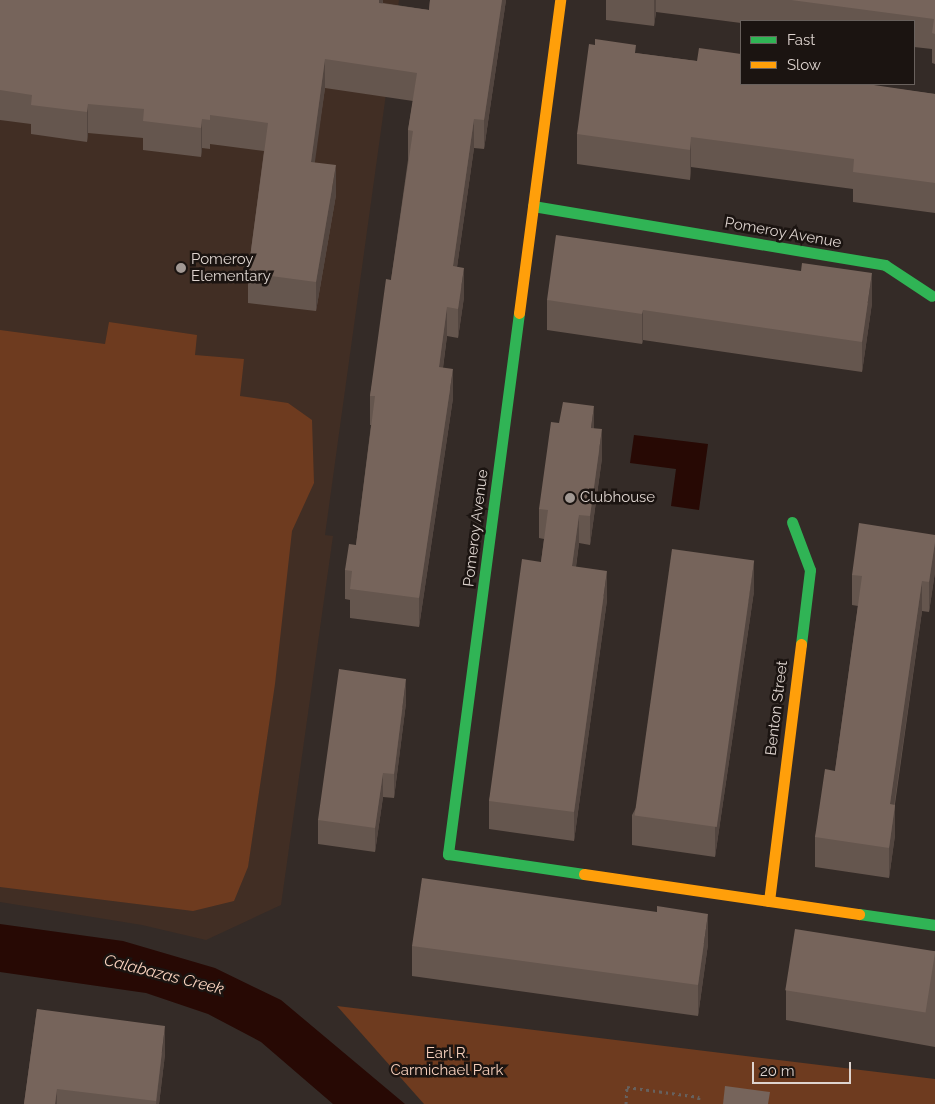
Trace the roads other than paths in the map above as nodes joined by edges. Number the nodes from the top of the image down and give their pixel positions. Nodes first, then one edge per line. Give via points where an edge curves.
1 (560, 0) edge
2 (533, 206) junction
3 (932, 296) dead end
4 (792, 522) dead end
5 (769, 901) junction
6 (935, 925) edge

1 - 2 street, Pomeroy Avenue
2 - 3 street, Pomeroy Avenue via 885,265
2 - 5 street, Pomeroy Avenue via 448,854
4 - 5 street, Benton Street via 810,570
5 - 6 street

